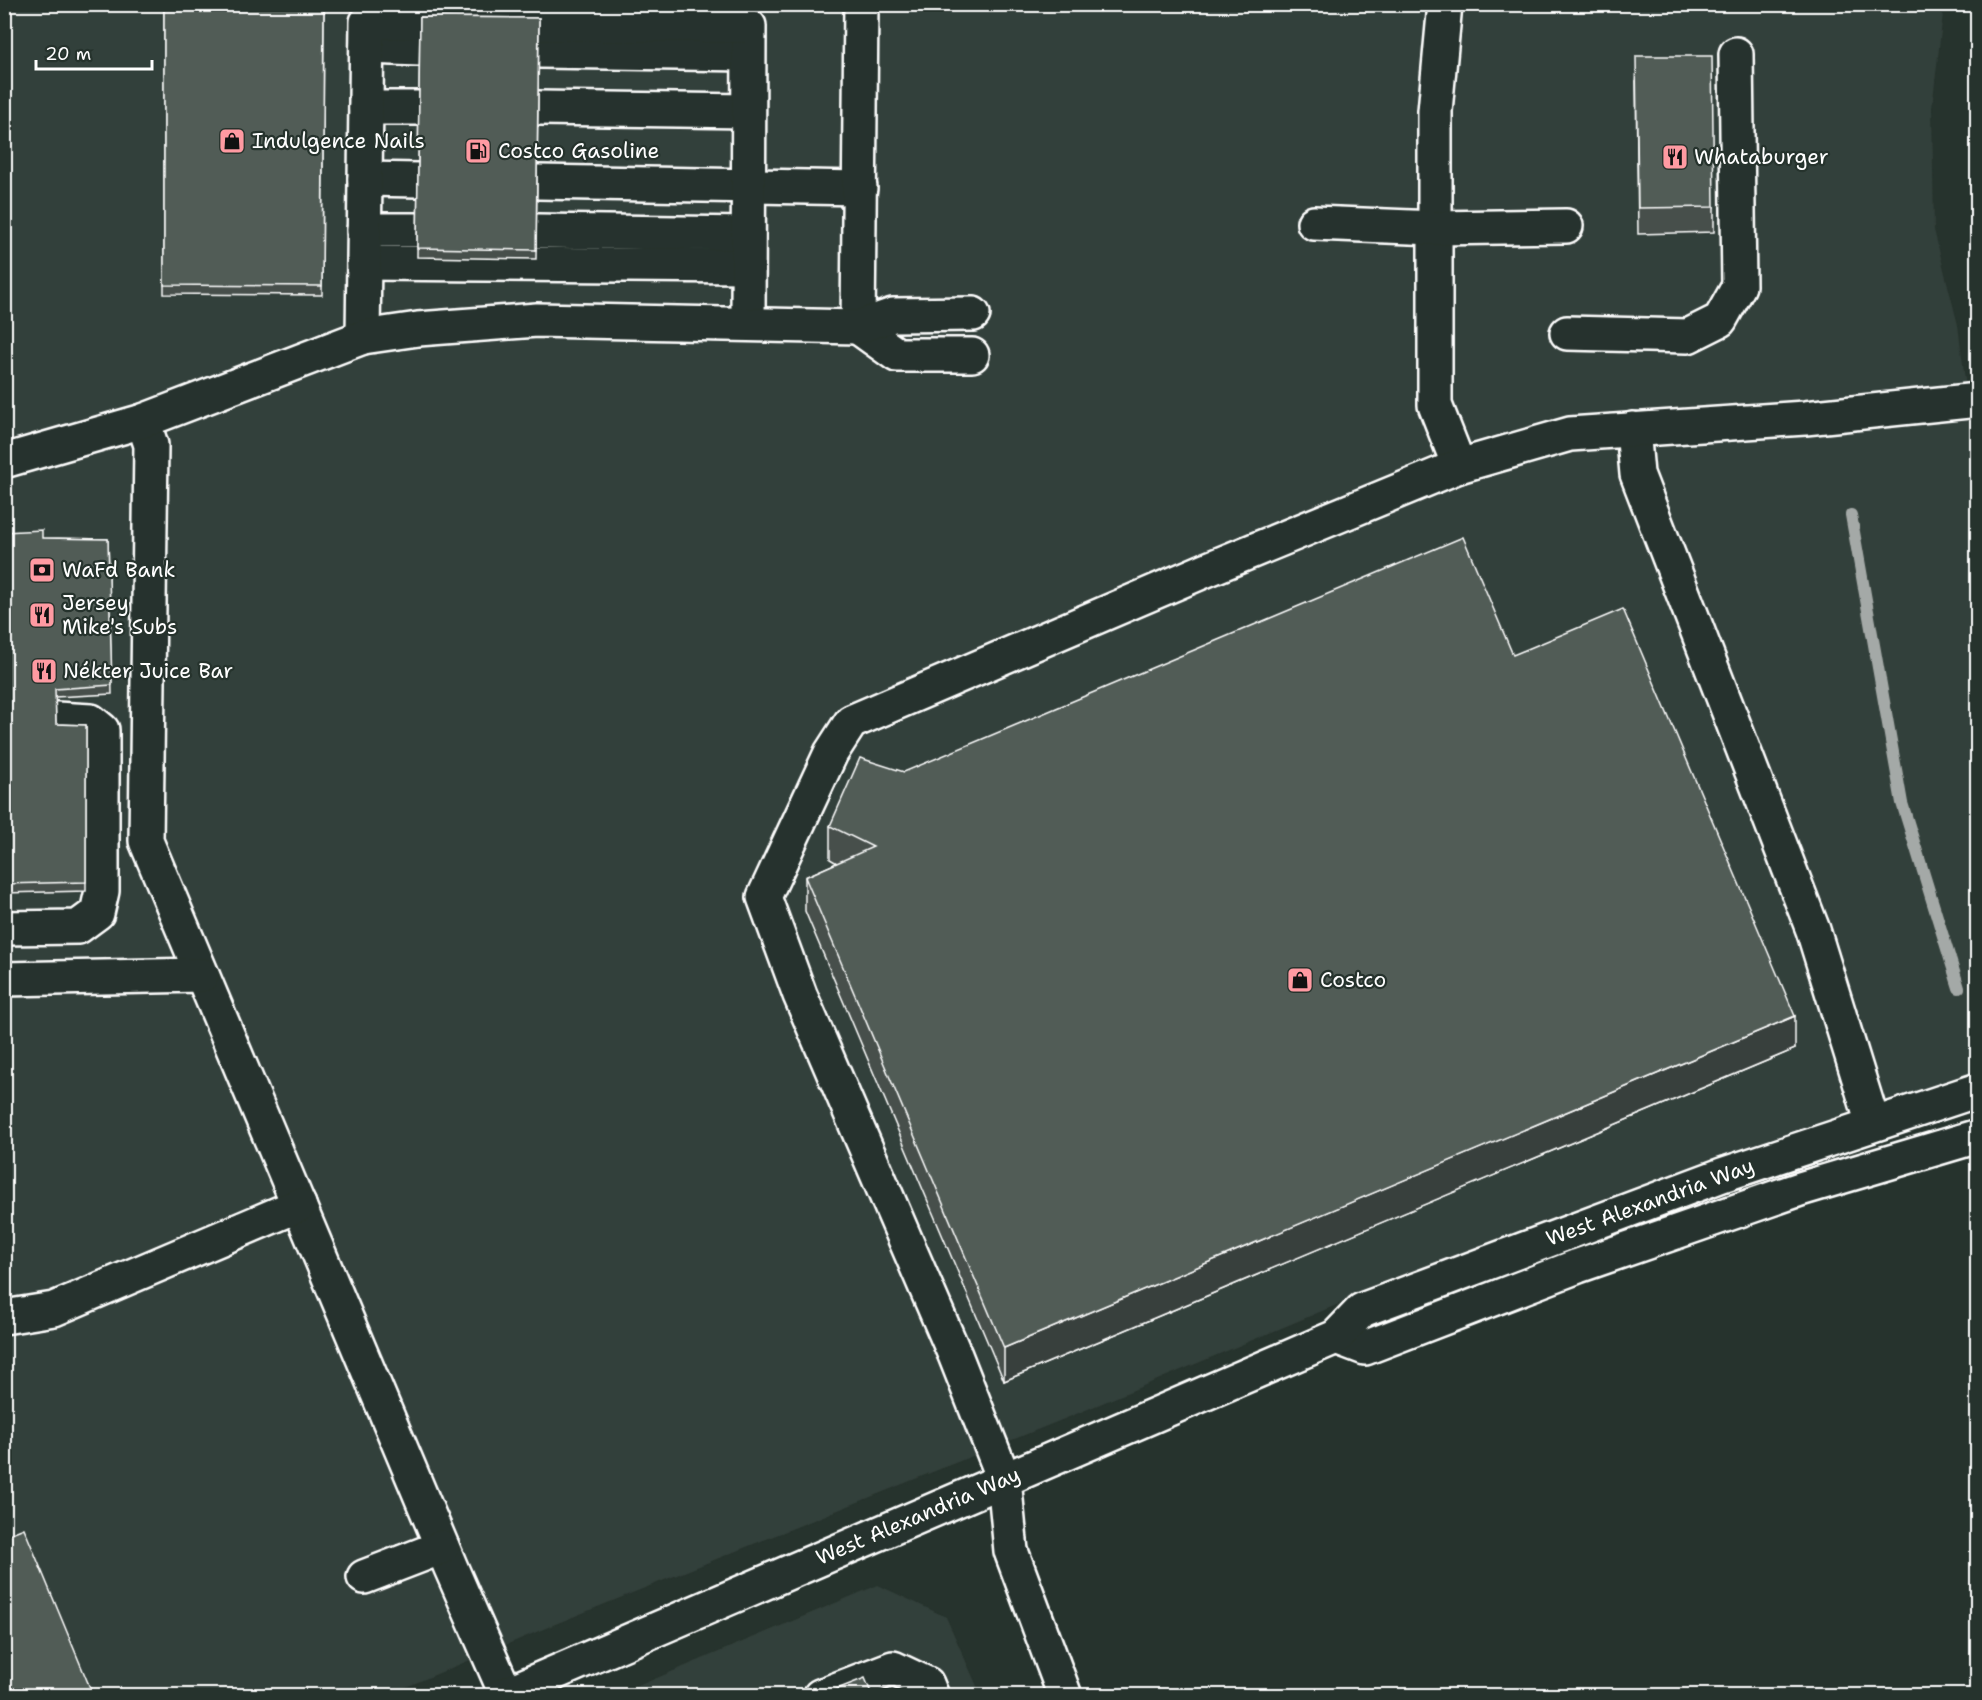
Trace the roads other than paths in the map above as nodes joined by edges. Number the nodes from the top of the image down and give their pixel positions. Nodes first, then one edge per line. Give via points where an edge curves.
1 (861, 4) edge
2 (1445, 4) edge
3 (367, 47) junction
4 (420, 49) edge
5 (540, 51) edge
6 (748, 54) junction
7 (1736, 54) dead end
8 (366, 108) junction
9 (419, 108) edge
10 (539, 108) edge
11 (748, 111) junction
12 (365, 179) junction
13 (418, 180) edge
14 (538, 183) edge
15 (747, 187) junction
16 (860, 188) junction
17 (1314, 223) dead end
18 (1566, 226) dead end
19 (1435, 228) junction
20 (364, 230) junction
21 (418, 230) edge
22 (537, 231) edge
23 (747, 234) junction
24 (364, 262) junction
25 (747, 266) junction
26 (973, 314) dead end
27 (748, 323) junction
28 (858, 327) junction
29 (1566, 333) dead end
30 (363, 338) junction
31 (972, 355) dead end
32 (1977, 400) edge
33 (143, 421) junction
34 (1633, 429) junction
35 (4, 461) edge
36 (1459, 466) junction
37 (56, 718) edge
38 (4, 928) edge
39 (202, 975) junction
40 (4, 979) edge
41 (1977, 1090) edge
42 (1872, 1124) junction
43 (1977, 1136) edge
44 (299, 1205) junction
45 (4, 1317) edge
46 (1336, 1337) junction
47 (1004, 1479) junction
48 (442, 1547) junction
49 (364, 1577) dead end
50 (505, 1695) edge
51 (820, 1695) edge
52 (932, 1695) edge
53 (1065, 1695) edge

1 - 16 street
2 - 19 street via 1435,111
3 - 4 street
3 - 6 street via 367,22 749,26
3 - 8 street
5 - 6 street
6 - 11 street
7 - 29 street via 1739,286 1720,320 1688,336
8 - 9 street
8 - 12 street
10 - 11 street
11 - 15 street
12 - 13 street
12 - 20 street
14 - 15 street
15 - 16 street
15 - 23 street
16 - 28 street
17 - 19 street
18 - 19 street
19 - 36 street via 1435,405
20 - 21 street
20 - 24 street
22 - 23 street
23 - 25 street
24 - 25 street
24 - 30 street
25 - 27 street
26 - 28 street via 893,315
27 - 28 street
27 - 30 street via 537,320 418,328
28 - 31 street via 897,355
30 - 33 street
32 - 34 street via 1805,418
33 - 35 street
33 - 39 street via 151,445 146,841
34 - 36 street via 1570,434
34 - 42 street via 1637,474 1813,930
36 - 47 street via 851,722 831,753 781,856 764,897 778,937
37 - 38 street via 91,721 102,730 100,902 97,913 78,927
39 - 40 street
39 - 44 street
41 - 42 street, West Alexandria Way
42 - 46 street, West Alexandria Way via 1712,1178 1362,1310
43 - 46 street, West Alexandria Way via 1800,1189 1578,1266 1365,1347
44 - 45 street via 54,1309
44 - 48 street
46 - 47 street, West Alexandria Way
47 - 50 street, West Alexandria Way
47 - 53 street via 1011,1551
48 - 49 street
48 - 50 street
51 - 52 street via 893,1668 927,1684

